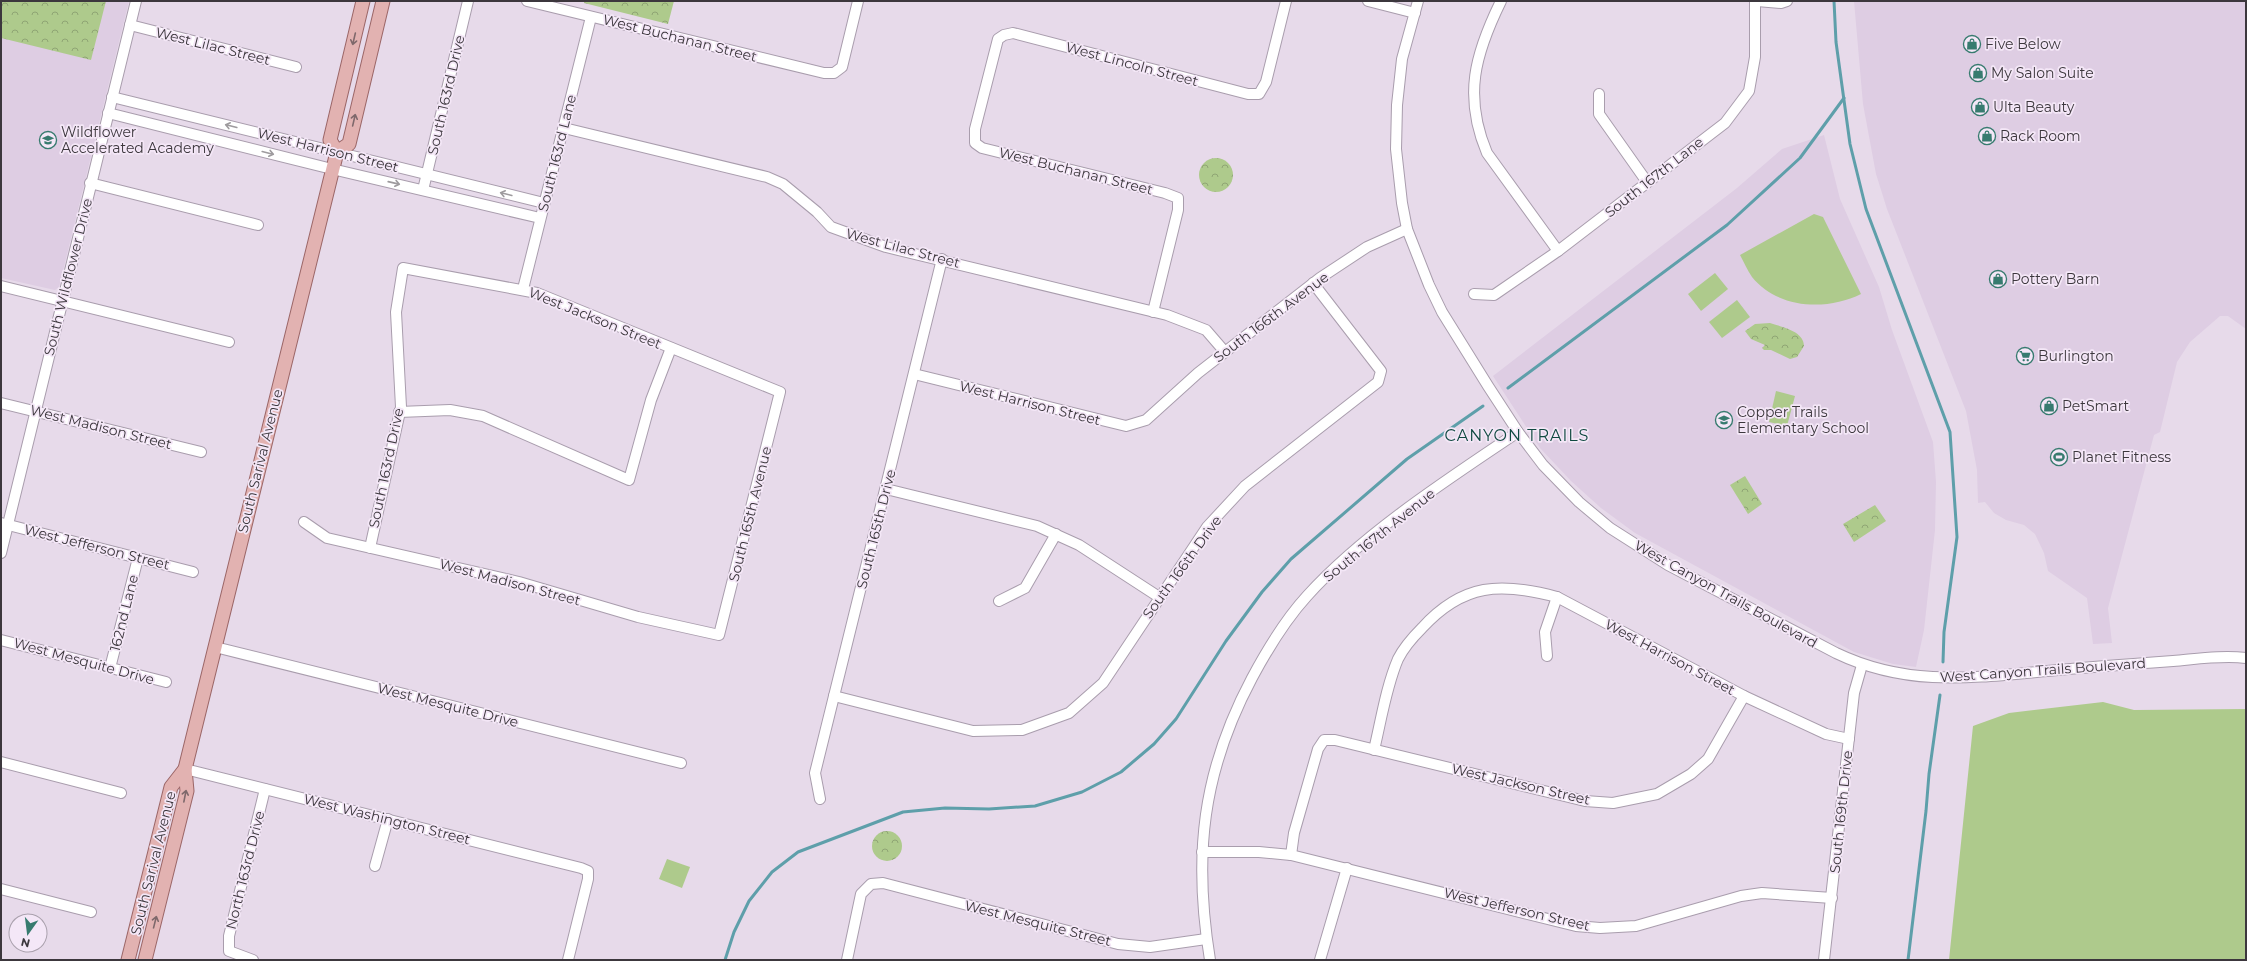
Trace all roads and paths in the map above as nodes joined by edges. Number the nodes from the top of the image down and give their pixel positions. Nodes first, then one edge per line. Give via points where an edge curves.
1 (136, 1) edge
2 (363, 1) edge
3 (383, 1) edge
4 (468, 1) edge
5 (527, 1) edge
6 (858, 1) edge
7 (1286, 1) edge
8 (1368, 1) edge
9 (1418, 1) edge
10 (1501, 1) edge
11 (1756, 1) edge
12 (1787, 1) edge
13 (1415, 13) junction
14 (591, 17) junction
15 (130, 25) junction
16 (296, 68) dead end
17 (1599, 94) dead end
18 (112, 97) junction
19 (108, 113) junction
20 (564, 128) junction
21 (975, 144) joint
22 (337, 152) junction
23 (332, 169) junction
24 (427, 174) junction
25 (1647, 182) junction
26 (90, 183) junction
27 (424, 190) junction
28 (544, 203) junction
29 (540, 218) junction
30 (258, 225) dead end
31 (1407, 229) junction
32 (1558, 251) junction
33 (942, 259) junction
34 (403, 268) joint
35 (1314, 283) junction
36 (1, 286) edge
37 (523, 289) junction
38 (1474, 294) dead end
39 (62, 301) junction
40 (1153, 312) junction
41 (229, 342) dead end
42 (671, 348) junction
43 (1225, 352) junction
44 (914, 374) junction
45 (780, 392) joint
46 (1, 403) edge
47 (34, 411) junction
48 (399, 412) junction
49 (1146, 420) joint
50 (1518, 432) junction
51 (202, 452) dead end
52 (886, 489) junction
53 (304, 522) dead end
54 (4, 524) edge
55 (1056, 534) junction
56 (370, 548) junction
57 (1, 552) edge
58 (138, 558) junction
59 (193, 572) dead end
60 (1159, 597) junction
61 (1557, 597) junction
62 (999, 601) dead end
63 (719, 635) joint
64 (1, 640) edge
65 (215, 647) junction
66 (1547, 656) dead end
67 (2246, 658) edge
68 (1862, 665) junction
69 (110, 668) junction
70 (166, 682) dead end
71 (834, 696) junction
72 (1744, 696) junction
73 (1849, 739) junction
74 (1374, 750) junction
75 (1, 762) edge
76 (681, 763) dead end
77 (185, 769) junction
78 (265, 789) junction
79 (121, 793) dead end
80 (820, 799) dead end
81 (388, 819) junction
82 (1202, 852) junction
83 (1291, 855) junction
84 (375, 866) dead end
85 (1346, 868) junction
86 (1, 889) edge
87 (1832, 898) junction
88 (91, 912) dead end
89 (1206, 940) junction
90 (128, 960) edge
91 (145, 960) edge
92 (253, 960) edge
93 (568, 960) edge
94 (847, 960) edge
95 (1210, 960) edge
96 (1320, 960) edge
97 (1824, 960) edge

1 - 15 street, South Wildflower Drive
2 -> 22 main road via 330,140
22 -> 3 main road, South Sarival Avenue via 348,144
4 - 24 street, South 163rd Drive
5 - 14 street, West Buchanan Street
6 - 14 street, West Buchanan Street via 842,67 834,73 824,73
7 - 21 street, West Lincoln Street via 1266,82 1259,94 1248,94 1014,33 1004,35 998,39 975,129
8 - 13 street
9 - 13 street, West Canyon Trails Boulevard
10 - 32 street via 1482,42 1474,72 1474,106 1480,136 1487,153
11 - 12 street
11 - 25 street, South 167th Lane via 1755,57 1748,91 1725,123
13 - 31 street, West Canyon Trails Boulevard via 1401,66 1396,129 1399,182
14 - 20 street, South 163rd Lane
15 - 16 street, West Lilac Street
15 - 18 street, South Wildflower Drive
17 - 25 street via 1599,114
18 - 19 street, South Wildflower Drive
22 -> 18 street, West Harrison Street
19 -> 23 street, West Harrison Street
19 - 26 street, South Wildflower Drive
20 - 28 street, South 163rd Lane
20 - 33 street, West Lilac Street via 767,178 783,184 817,212 831,228 886,246
21 - 40 street, West Buchanan Street via 982,148 1178,198 1178,210
22 - 23 main road, South Sarival Avenue
22 - 24 street, West Harrison Street
23 -> 27 street, West Harrison Street
23 - 65 main road, South Sarival Avenue
24 - 27 street, South 163rd Drive
28 -> 24 street, West Harrison Street
25 - 32 street, South 167th Lane
26 - 30 street
26 - 39 street, South Wildflower Drive
27 - 29 street, West Harrison Street
28 - 29 street, South 163rd Lane
29 - 37 street, South 163rd Lane
31 - 35 street, South 166th Avenue via 1367,246
31 - 50 street, West Canyon Trails Boulevard via 1442,312
32 - 38 street, South 167th Lane via 1494,295
33 - 40 street, West Lilac Street
33 - 44 street, South 165th Drive
34 - 37 street, West Jackson Street
34 - 48 street, South 163rd Drive via 396,312
35 - 43 street, South 166th Avenue
35 - 60 street, South 166th Drive via 1380,371 1378,382 1245,486 1207,527
36 - 39 street
37 - 42 street, West Jackson Street
39 - 41 street
39 - 47 street, South Wildflower Drive
40 - 43 street, West Lilac Street via 1206,330
42 - 45 street, West Jackson Street
42 - 48 street via 651,400 629,480 483,416 450,410
43 - 49 street, South 166th Avenue
44 - 49 street, West Harrison Street via 1126,426
44 - 52 street, South 165th Drive
45 - 63 street, South 165th Avenue
46 - 47 street, West Madison Street
47 - 51 street, West Madison Street
47 - 54 street, South Wildflower Drive
48 - 56 street, South 163rd Drive
50 - 68 street, West Canyon Trails Boulevard via 1563,487 1610,528 1638,548 1742,605
50 - 82 street, South 167th Avenue via 1390,523 1330,572 1301,603 1263,657 1232,717 1212,779 1205,812
52 - 55 street via 1037,526
52 - 71 street, South 165th Drive
53 - 56 street, West Madison Street via 327,538
54 - 57 street, South Wildflower Drive
54 - 58 street, West Jefferson Street
55 - 60 street via 1079,545
55 - 62 street via 1025,588
56 - 63 street, West Madison Street via 519,582 638,617
58 - 59 street, West Jefferson Street
58 - 69 street, 162nd Lane
60 - 71 street, South 166th Drive via 1103,683 1068,713 1022,730 973,731
61 - 66 street via 1545,632
61 - 72 street, West Harrison Street
61 - 74 street, West Harrison Street via 1525,589 1488,589 1462,597 1445,606 1428,620 1404,648 1393,676
64 - 69 street, West Mesquite Drive
65 - 76 street, West Mesquite Drive
65 - 77 main road, South Sarival Avenue
67 - 68 street, West Canyon Trails Boulevard via 2224,657 1942,677 1905,676
68 - 73 street, South 169th Drive via 1854,693
69 - 70 street, West Mesquite Drive
71 - 80 street, South 165th Drive via 816,774
72 - 73 street, West Harrison Street via 1826,734
72 - 74 street, West Jackson Street via 1708,759 1691,774 1657,794 1613,803 1585,801
73 - 87 street, South 169th Drive
74 - 83 street, West Jackson Street via 1335,740 1324,740 1318,749 1294,833
75 - 79 street
77 - 78 street, West Washington Street
77 - 90 main road, South Sarival Avenue via 171,787
91 -> 77 main road, South Sarival Avenue via 187,791
78 - 81 street, West Washington Street
78 - 92 street, North 163rd Drive via 229,936 229,951
81 - 84 street
81 - 93 street, West Washington Street via 588,871
82 - 83 street, West Jefferson Street
82 - 89 street, South 167th Avenue via 1201,876
83 - 85 street, West Jefferson Street
85 - 87 street, West Jefferson Street via 1576,926 1600,928 1636,926 1741,896 1762,893
85 - 96 street
86 - 88 street
87 - 97 street, South 169th Drive
89 - 94 street, West Mesquite Street via 1150,947 1118,944 883,883 870,884 861,894
89 - 95 street, South 167th Avenue

